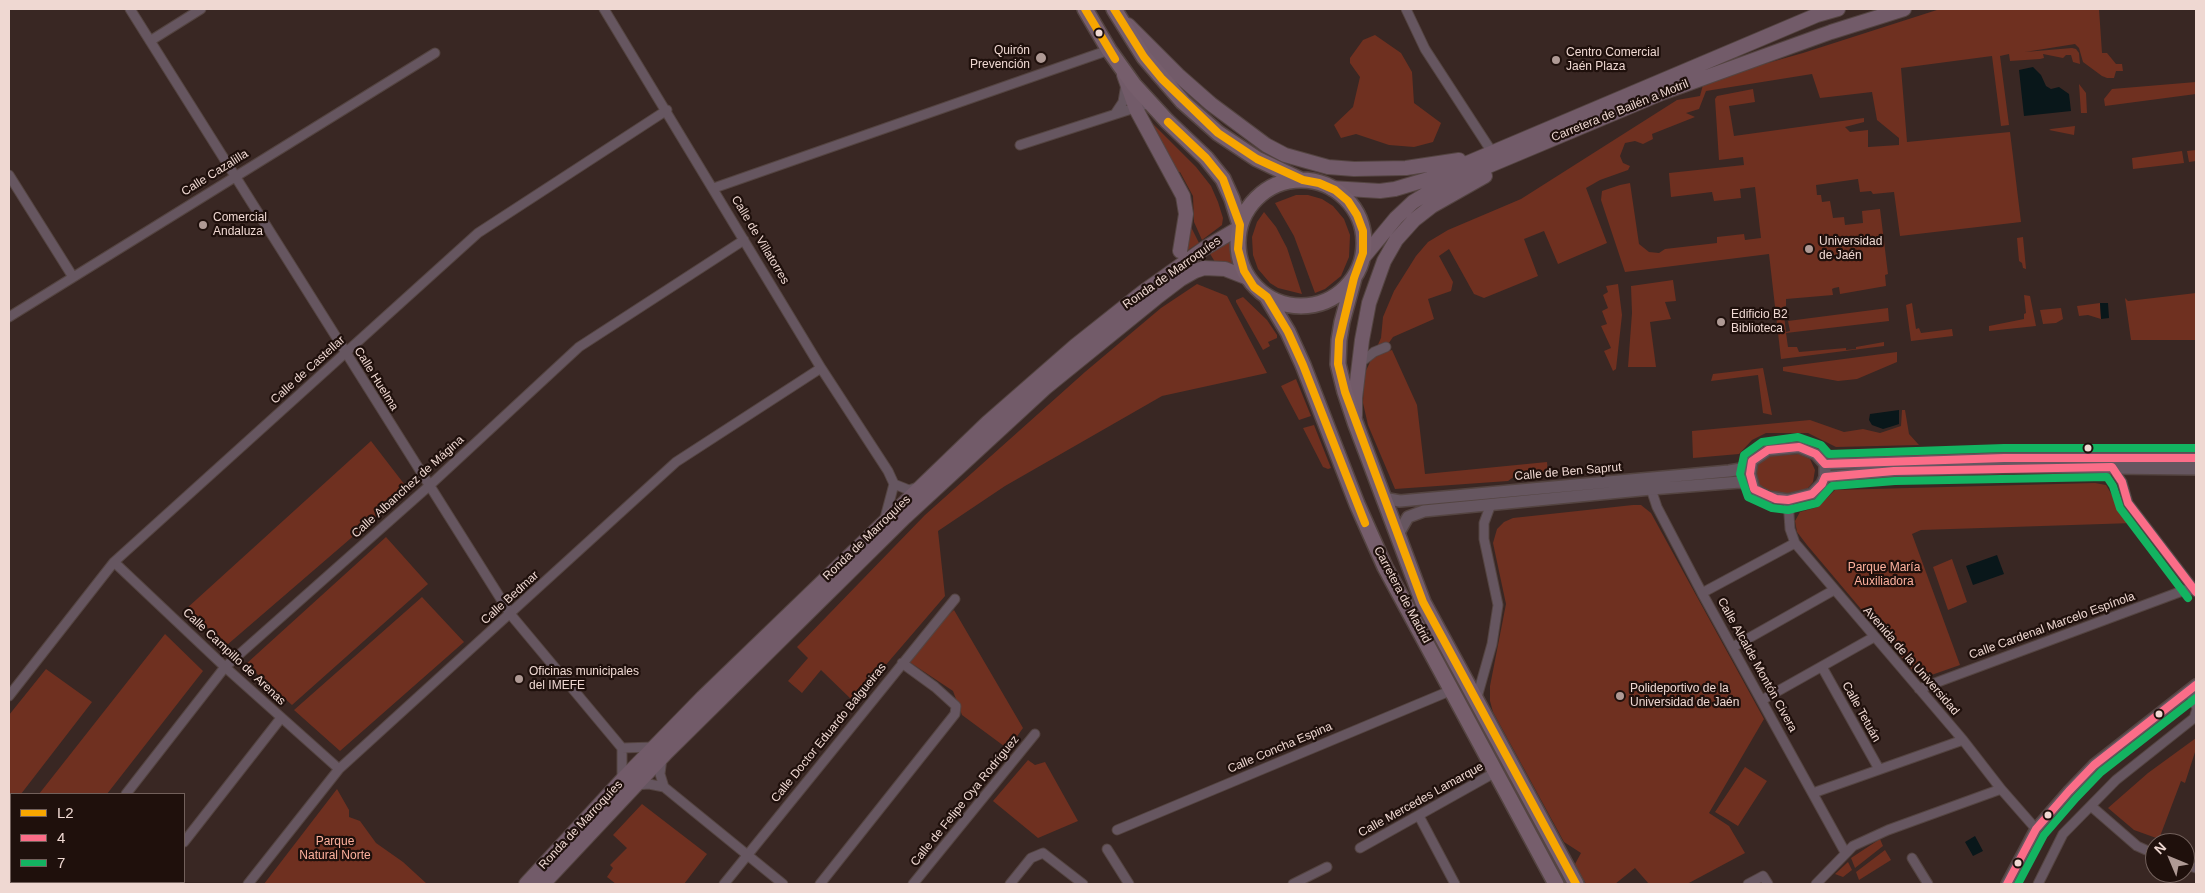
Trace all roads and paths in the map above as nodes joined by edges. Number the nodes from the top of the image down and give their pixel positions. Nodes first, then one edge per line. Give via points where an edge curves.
1 (130, 9) edge
2 (201, 9) edge
3 (604, 9) edge
4 (1085, 9) edge
5 (1406, 9) edge
6 (1838, 9) edge
7 (1904, 9) edge
8 (1116, 12) edge
9 (150, 41) junction
10 (1109, 50) junction
11 (435, 53) dead end
12 (1124, 75) junction
13 (1143, 106) junction
14 (667, 110) junction
15 (1115, 114) junction
16 (1020, 145) dead end
17 (1492, 152) junction
18 (1521, 152) junction
19 (1475, 158) junction
20 (9, 175) edge
21 (235, 176) junction
22 (1303, 180) junction
23 (714, 188) junction
24 (1330, 188) junction
25 (1240, 227) junction
26 (744, 240) junction
27 (1180, 251) dead end
28 (1362, 259) junction
29 (72, 277) junction
30 (1248, 278) junction
31 (1354, 278) junction
32 (1267, 297) junction
33 (9, 317) edge
34 (1362, 340) junction
35 (345, 353) junction
36 (1360, 363) junction
37 (822, 368) junction
38 (1355, 422) junction
39 (2196, 458) edge
40 (1752, 461) junction
41 (1825, 464) junction
42 (2112, 467) junction
43 (2196, 469) edge
44 (1825, 476) junction
45 (894, 484) junction
46 (922, 485) junction
47 (429, 486) junction
48 (1754, 488) junction
49 (1651, 489) junction
50 (1383, 498) junction
51 (1788, 500) junction
52 (1491, 504) junction
53 (883, 521) junction
54 (1397, 536) junction
55 (1795, 543) junction
56 (114, 562) junction
57 (1834, 590) junction
58 (2195, 591) edge
59 (1702, 593) junction
60 (955, 599) dead end
61 (511, 615) junction
62 (1874, 637) junction
63 (1733, 647) junction
64 (902, 663) junction
65 (1822, 667) junction
66 (225, 668) junction
67 (2193, 688) edge
68 (1919, 689) junction
69 (1452, 690) junction
70 (9, 696) edge
71 (1762, 700) junction
72 (1476, 702) junction
73 (2196, 706) edge
74 (2196, 712) edge
75 (281, 718) junction
76 (1035, 734) dead end
77 (1963, 740) junction
78 (622, 748) junction
79 (659, 751) junction
80 (339, 769) junction
81 (1879, 769) junction
82 (1494, 773) junction
83 (628, 783) junction
84 (664, 787) junction
85 (2001, 789) junction
86 (127, 793) edge
87 (1813, 793) junction
88 (2090, 806) junction
89 (1419, 816) junction
90 (2036, 829) junction
91 (1117, 830) dead end
92 (185, 841) edge
93 (1360, 848) dead end
94 (1107, 849) dead end
95 (2145, 850) edge
96 (1845, 852) junction
97 (747, 855) junction
98 (1912, 858) dead end
99 (1327, 867) dead end
100 (1304, 882) edge
101 (2010, 883) edge
102 (248, 884) edge
103 (526, 884) edge
104 (543, 884) edge
105 (724, 884) edge
106 (783, 884) edge
107 (820, 884) edge
108 (914, 884) edge
109 (1010, 884) edge
110 (1083, 884) edge
111 (1129, 884) edge
112 (1293, 884) edge
113 (1455, 884) edge
114 (1556, 884) edge
115 (1576, 884) edge
116 (1748, 884) edge
117 (1768, 884) edge
118 (1816, 884) edge
119 (1928, 884) edge
120 (2038, 884) edge

1 - 9 street, Calle Huelma
2 - 9 street
3 - 14 street, Calle de Villatorres
4 - 10 highway
5 - 17 street via 1425,49
6 - 17 main road, Carretera de Bailén a Motril
7 - 18 main road, Carretera de Bailén a Motril via 1662,93
8 - 19 main road via 1211,104 1266,145 1285,155 1321,165 1354,169 1406,168
8 - 22 highway via 1156,72 1211,127 1257,159
9 - 21 street, Calle Huelma
10 - 12 highway
10 - 23 street
11 - 21 street, Calle Cazalilla
12 - 13 highway
12 - 15 street via 1123,102
13 - 15 street
13 - 25 highway via 1216,169 1228,189
13 - 27 main road via 1183,196 1186,214
14 - 23 street, Calle de Villatorres
14 - 35 street, Calle de Castellar via 478,233
15 - 16 street
17 - 19 main road, Carretera de Bailén a Motril
18 - 28 main road, Carretera de Bailén a Motril via 1425,194 1396,218
18 - 34 main road via 1432,206 1396,240 1375,283
19 - 24 main road, Carretera de Bailén a Motril via 1432,178 1395,189 1367,192
20 - 29 street
21 - 29 street, Calle Cazalilla
21 - 35 street, Calle Huelma
22 - 24 highway
22 - 25 highway via 1282,183 1263,193 1249,208
23 - 26 street, Calle de Villatorres
24 - 28 highway via 1344,197 1358,215 1364,236
25 - 30 highway via 1239,256
25 - 46 main road, Ronda de Marroquíes via 1169,273 1075,346
26 - 37 street, Calle de Villatorres
26 - 47 street, Calle Albanchez de Mágina via 579,347
28 - 31 highway
29 - 33 street, Calle Cazalilla
30 - 32 highway
30 - 79 main road, Ronda de Marroquíes via 1225,269 1195,271 1181,278 1089,351 960,465
31 - 32 highway via 1337,295 1312,306 1291,306
31 - 38 highway, Carretera de Madrid via 1342,322 1338,364
32 - 69 highway, Carretera de Madrid via 1303,365 1385,567
34 - 36 main road
34 - 36 street via 1367,345 1386,347
35 - 47 street, Calle Huelma
35 - 56 street, Calle de Castellar
36 - 38 main road
37 - 45 street, Calle de Villatorres
37 - 61 street, Calle Bedmar via 676,462
38 - 50 highway, Carretera de Madrid
39 - 41 street via 2004,458
40 - 41 street via 1768,450 1799,447 1816,454
40 - 48 street via 1750,474
40 - 50 street, Calle de Ben Saprut via 1741,469 1729,471 1400,501
41 - 44 street
42 - 43 street
42 - 44 street via 1894,471
42 - 58 street via 2122,482 2128,503
44 - 51 street via 1812,494
45 - 46 street via 909,490
45 - 53 street
46 - 53 main road, Ronda de Marroquíes
47 - 61 street, Calle Huelma
47 - 66 street, Calle Albanchez de Mágina
48 - 49 street, Calle de Ben Saprut via 1740,482
48 - 51 street via 1768,497
49 - 52 street, Calle de Ben Saprut
49 - 59 street, Calle Alcalde Montón Civera via 1657,507
50 - 54 highway, Carretera de Madrid
51 - 55 street, Avenida de la Universidad via 1790,529
52 - 54 street, Calle de Ben Saprut via 1415,513 1407,519
52 - 72 street via 1484,523 1484,539 1498,605 1492,644
53 - 79 main road, Ronda de Marroquíes
54 - 72 highway, Carretera de Madrid via 1423,602
55 - 57 street, Avenida de la Universidad
55 - 59 street
56 - 66 street, Calle Campillo de Arenas
56 - 70 street, Calle de Castellar
57 - 62 street, Avenida de la Universidad
57 - 63 street
58 - 68 street, Calle Cardenal Marcelo Espínola via 2185,590
59 - 63 street, Calle Alcalde Montón Civera
60 - 64 street, Calle Doctor Eduardo Balgueiras
61 - 78 street, Calle Huelma
61 - 80 street, Calle Bedmar
62 - 65 street
62 - 68 street, Avenida de la Universidad
63 - 71 street, Calle Alcalde Montón Civera
64 - 97 street, Calle Doctor Eduardo Balgueiras
64 - 107 street via 956,706 955,714
65 - 71 street
65 - 81 street, Calle Tetuán
66 - 75 street, Calle Campillo de Arenas
66 - 86 street, Calle Albanchez de Mágina
67 - 73 street
67 - 90 street via 2094,765
68 - 77 street, Avenida de la Universidad
69 - 82 highway, Carretera de Madrid
69 - 91 street, Calle Concha Espina
71 - 87 street, Calle Alcalde Montón Civera
72 - 115 highway, Carretera de Madrid
74 - 88 street via 2194,718 2116,780
75 - 80 street, Calle Campillo de Arenas
75 - 92 street
76 - 108 street, Calle de Felipe Oya Rodríguez
77 - 81 street
77 - 85 street, Avenida de la Universidad
78 - 79 street
78 - 83 street
79 - 83 main road, Ronda de Marroquíes
79 - 84 street
80 - 102 street, Calle Bedmar
81 - 87 street
82 - 89 street, Calle Mercedes Lamarque
82 - 114 highway, Carretera de Madrid
83 - 84 street
83 - 103 main road, Ronda de Marroquíes
83 - 104 main road, Ronda de Marroquíes
84 - 97 street
85 - 90 street, Avenida de la Universidad
85 - 96 street via 1888,830
87 - 96 street, Calle Alcalde Montón Civera
88 - 95 street
88 - 120 street via 2063,834
89 - 93 street, Calle Mercedes Lamarque
89 - 113 street
90 - 101 street
94 - 111 street
96 - 118 street
97 - 105 street, Calle Doctor Eduardo Balgueiras
97 - 106 street
98 - 119 street
99 - 100 street
100 - 112 street
109 - 110 street via 1031,858 1043,853
116 - 117 street via 1763,876

